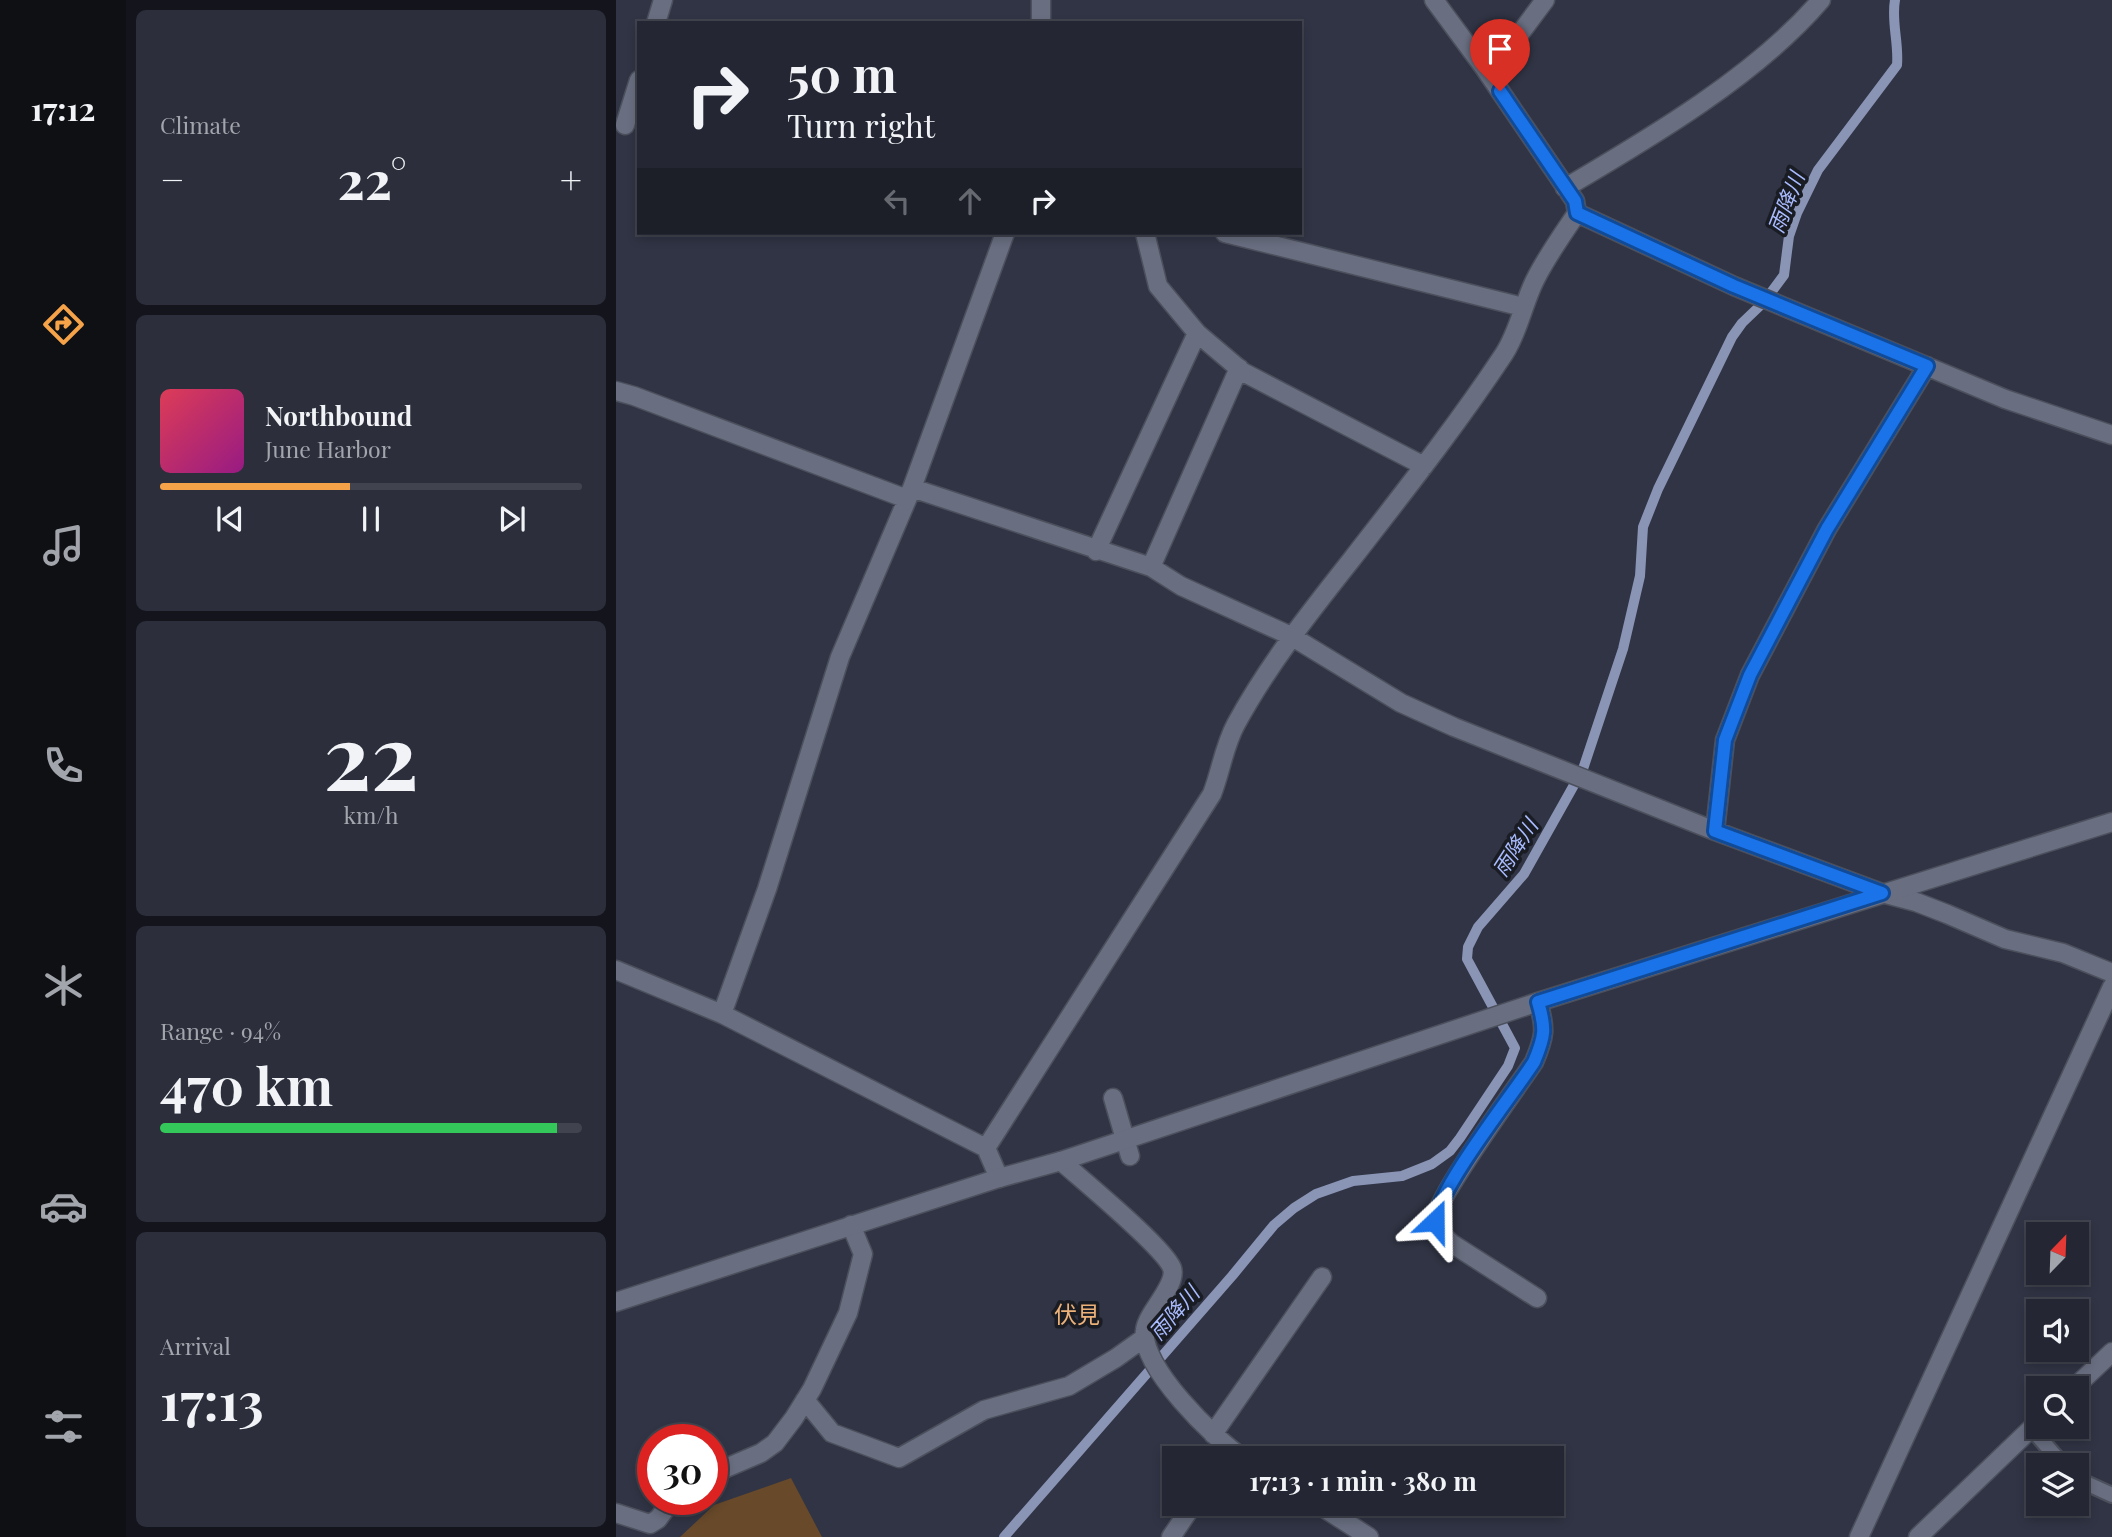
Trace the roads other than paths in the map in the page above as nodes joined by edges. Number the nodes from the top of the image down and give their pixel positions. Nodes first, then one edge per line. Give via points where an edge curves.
1 (663, 0) edge
2 (1041, 0) edge
3 (1434, 0) edge
4 (1545, 0) edge
5 (1821, 0) edge
6 (657, 21) edge
7 (1041, 21) edge
8 (1489, 75) junction
9 (637, 88) edge
10 (627, 125) edge
11 (1565, 188) junction
12 (1577, 213) junction
13 (1004, 235) edge
14 (1145, 235) edge
15 (1233, 235) edge
16 (1523, 307) junction
17 (1196, 333) junction
18 (1927, 366) junction
19 (1239, 368) junction
20 (616, 391) edge
21 (2112, 435) edge
22 (1424, 466) junction
23 (910, 494) junction
24 (1096, 551) junction
25 (1151, 568) junction
26 (1291, 636) junction
27 (2112, 822) edge
28 (1715, 831) junction
29 (1882, 893) junction
30 (616, 970) edge
31 (2112, 973) edge
32 (2112, 986) edge
33 (1538, 1002) junction
34 (722, 1014) junction
35 (1113, 1098) dead end
36 (986, 1148) junction
37 (1130, 1156) dead end
38 (1061, 1161) junction
39 (999, 1178) junction
40 (851, 1225) junction
41 (1322, 1277) dead end
42 (1536, 1298) dead end
43 (617, 1301) edge
44 (1144, 1338) junction
45 (2112, 1352) edge
46 (2087, 1376) edge
47 (805, 1400) junction
48 (1213, 1434) junction
49 (2026, 1434) edge
50 (1224, 1446) edge
51 (728, 1467) edge
52 (2089, 1484) edge
53 (2112, 1495) edge
54 (616, 1513) edge
55 (661, 1515) edge
56 (1185, 1516) edge
57 (1336, 1516) edge
58 (1171, 1537) edge
59 (1369, 1537) edge
60 (1859, 1537) edge
61 (1918, 1537) edge

1 - 6 street
2 - 7 street
3 - 8 street
4 - 8 street
5 - 11 street via 1741,74 1641,143
8 - 11 street
9 - 10 street
11 - 12 street
12 - 16 street via 1555,244
12 - 18 street via 1734,286
13 - 23 street
14 - 17 street via 1158,286
15 - 16 street
16 - 22 street via 1506,351
17 - 19 street
17 - 24 street
18 - 21 street via 2005,399
18 - 28 street via 1827,529 1750,675 1725,740
19 - 22 street
19 - 25 street
20 - 23 street
22 - 26 street
23 - 24 street
23 - 34 street via 840,657
24 - 25 street
25 - 26 street
26 - 28 street via 1401,703
26 - 36 street via 1235,725 1212,794
27 - 29 street
28 - 29 street
29 - 31 street
29 - 33 street
30 - 34 street
32 - 60 street
33 - 38 street
33 - 42 street via 1545,1027 1534,1062 1451,1185 1435,1221 1451,1243
34 - 36 street
35 - 37 street
36 - 39 street
38 - 39 street
38 - 44 street via 1171,1265 1174,1275 1145,1327
39 - 40 street
40 - 43 street
40 - 47 street via 863,1254 848,1313
41 - 48 street
44 - 47 street via 1069,1386 984,1410 899,1458 832,1433
44 - 48 street via 1150,1357
45 - 46 street
47 - 51 street via 775,1443
48 - 50 street
49 - 61 street
52 - 53 lane
54 - 55 street via 650,1524
56 - 58 street
57 - 59 street

